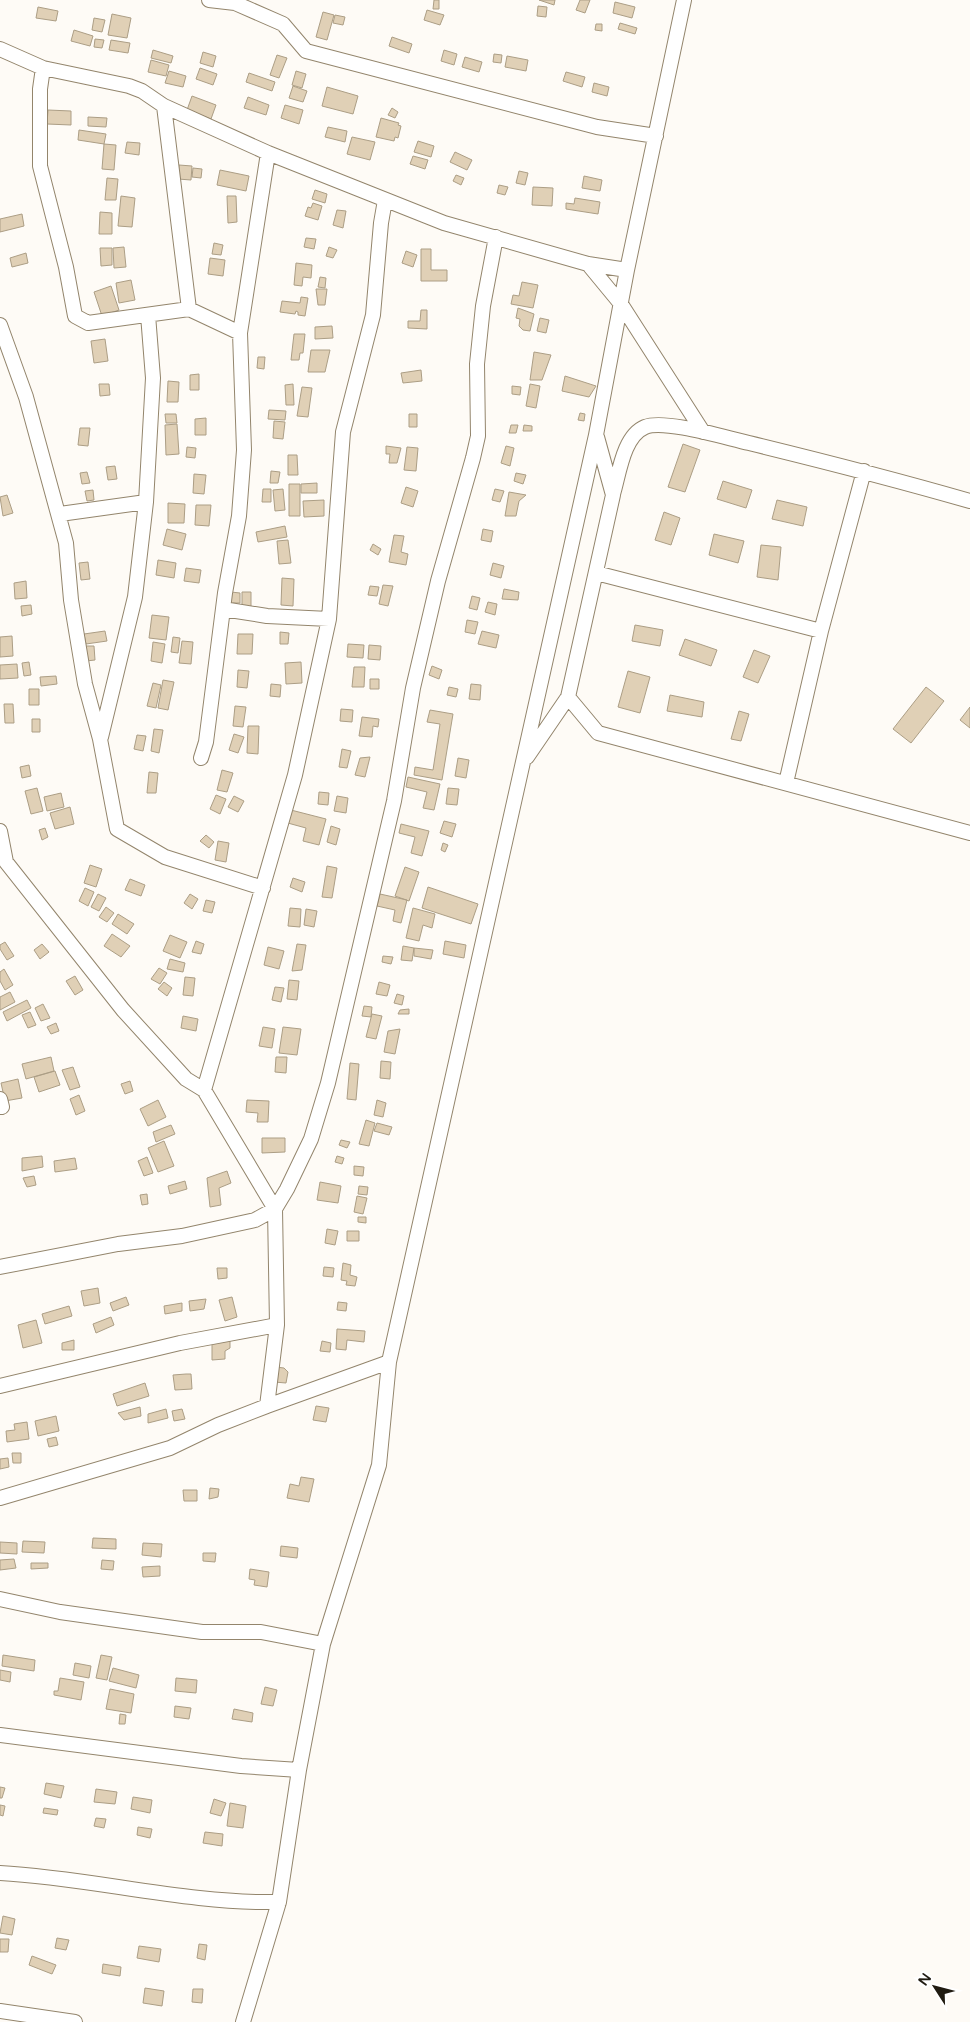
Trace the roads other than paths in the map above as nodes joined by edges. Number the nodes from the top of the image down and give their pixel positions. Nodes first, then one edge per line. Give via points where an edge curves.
1 (209, 0) edge
2 (684, 0) edge
3 (0, 48) edge
4 (43, 68) junction
5 (164, 106) junction
6 (656, 136) junction
7 (268, 153) junction
8 (385, 200) junction
9 (496, 237) junction
10 (588, 264) junction
11 (626, 270) junction
12 (621, 304) junction
13 (189, 309) junction
14 (148, 315) junction
15 (0, 326) edge
16 (240, 333) junction
17 (703, 432) junction
18 (596, 435) junction
19 (864, 470) junction
20 (613, 495) junction
21 (146, 502) junction
22 (970, 502) edge
23 (60, 514) junction
24 (596, 573) junction
25 (223, 609) junction
26 (329, 619) junction
27 (822, 631) junction
28 (568, 697) junction
29 (100, 739) junction
30 (201, 758) dead end
31 (523, 764) junction
32 (786, 783) junction
33 (0, 831) edge
34 (970, 833) edge
35 (263, 888) junction
36 (204, 1090) junction
37 (0, 1099) edge
38 (0, 1108) edge
39 (274, 1209) junction
40 (0, 1267) edge
41 (277, 1326) junction
42 (389, 1362) junction
43 (0, 1386) edge
44 (267, 1406) junction
45 (0, 1498) edge
46 (0, 1598) edge
47 (323, 1644) junction
48 (0, 1735) edge
49 (299, 1770) junction
50 (0, 1873) edge
51 (279, 1902) junction
52 (0, 2011) edge
53 (75, 2022) edge
54 (243, 2022) edge

1 - 6 street via 235,3 284,24 306,51 597,127
2 - 6 street
3 - 4 street
4 - 5 street via 129,86
4 - 14 street via 40,166 76,316 88,324
5 - 7 street
5 - 13 street
6 - 11 street
7 - 8 street
7 - 16 street
8 - 9 street via 444,223
8 - 26 street via 373,315 343,432
9 - 10 street
9 - 39 street via 483,306 477,364 478,436 473,458 438,580 413,688 394,801 328,1083 310,1139
10 - 11 street
10 - 12 street
11 - 12 street
12 - 17 street
12 - 18 street
13 - 14 street
13 - 16 street
14 - 21 street via 153,378
15 - 23 street via 26,397
16 - 25 street via 244,450 239,516
17 - 19 street
17 - 20 street via 658,425 644,428 633,436 626,450
18 - 20 street
18 - 31 street
19 - 22 street
19 - 27 street
20 - 24 street
21 - 23 street
21 - 29 street via 135,597
23 - 29 street via 71,600
24 - 27 street
24 - 28 street
25 - 26 street via 267,616
25 - 30 street via 206,742
26 - 35 street via 295,775
27 - 32 street
28 - 31 street
28 - 32 street via 598,733
29 - 35 street via 117,829 165,857
31 - 42 street
32 - 34 street
33 - 36 street via 6,862 124,1010 186,1079
35 - 36 street
36 - 39 street
37 - 38 street
39 - 40 street via 255,1220 227,1227
39 - 41 street
41 - 43 street via 188,1341
41 - 44 street
42 - 44 street
42 - 47 street via 379,1465
44 - 45 street via 170,1448
46 - 47 street via 60,1612 202,1632 261,1632
47 - 49 street
48 - 49 street via 241,1766
49 - 51 street
50 - 51 street via 94,1882 244,1903
51 - 54 street
52 - 53 street

